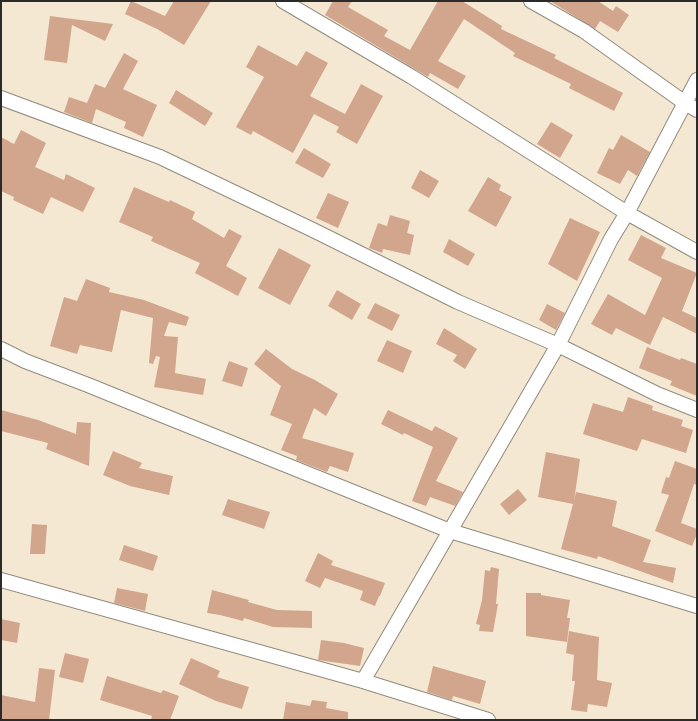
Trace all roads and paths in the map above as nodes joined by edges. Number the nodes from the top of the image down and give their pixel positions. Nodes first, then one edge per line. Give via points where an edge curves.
1 (283, 1) edge
2 (531, 1) edge
3 (697, 80) edge
4 (1, 98) edge
5 (685, 103) junction
6 (697, 110) edge
7 (627, 213) junction
8 (697, 252) edge
9 (558, 345) junction
10 (1, 349) edge
11 (697, 410) edge
12 (450, 531) junction
13 (1, 580) edge
14 (697, 606) edge
15 (362, 681) junction
16 (488, 720) edge

1 - 7 street via 412,77
2 - 5 street via 584,31
3 - 5 street
4 - 9 street via 160,157 458,302
5 - 6 street
5 - 7 street
7 - 8 street
7 - 9 street via 611,239
9 - 11 street via 657,394
9 - 12 street
10 - 12 street via 25,361
12 - 14 street
12 - 15 street
13 - 15 street
15 - 16 street

